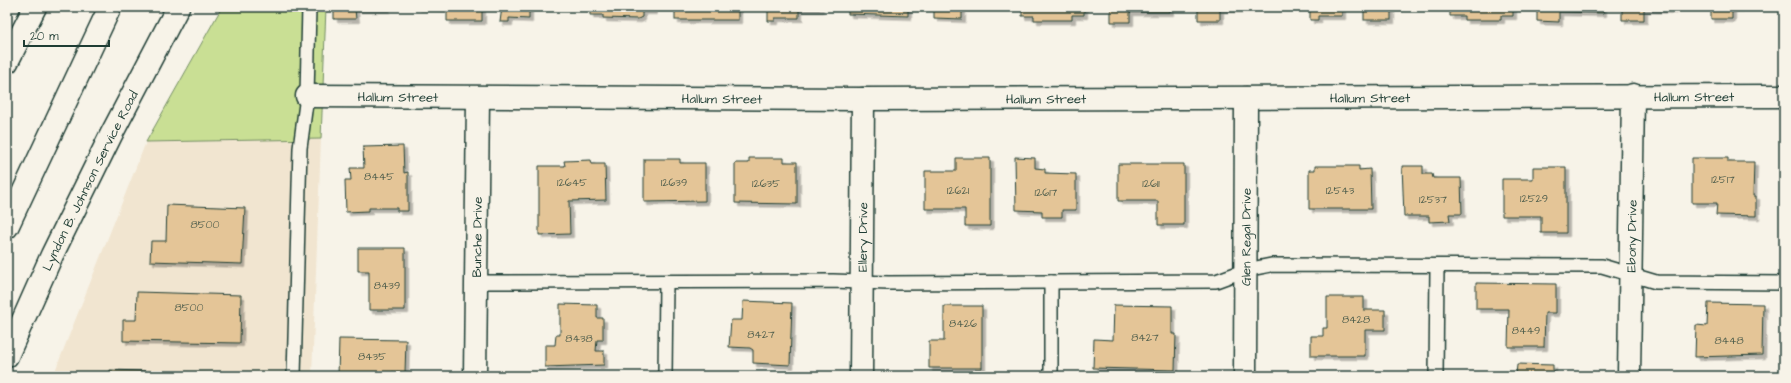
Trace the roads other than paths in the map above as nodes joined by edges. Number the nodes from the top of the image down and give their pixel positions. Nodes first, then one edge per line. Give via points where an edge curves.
1 (35, 7) edge
2 (110, 7) edge
3 (178, 7) edge
4 (309, 7) edge
5 (7, 62) edge
6 (1633, 95) junction
7 (307, 96) junction
8 (1784, 96) edge
9 (478, 98) junction
10 (1246, 98) junction
11 (863, 99) junction
12 (7, 227) edge
13 (1437, 267) junction
14 (1246, 270) junction
15 (1630, 275) junction
16 (475, 282) junction
17 (666, 282) junction
18 (1052, 282) junction
19 (862, 283) junction
20 (1784, 283) edge
21 (7, 356) edge
22 (294, 376) edge
23 (474, 376) edge
24 (665, 376) edge
25 (861, 376) edge
26 (1051, 376) edge
27 (1245, 376) edge
28 (1436, 376) edge
29 (1629, 376) edge

1 - 5 main road
2 - 12 main road
3 - 21 main road, Lyndon B. Johnson Service Road via 111,135
4 - 7 lane
6 - 8 main road, Hallum Street
6 - 10 main road, Hallum Street
6 - 15 main road, Ebony Drive
7 - 9 main road, Hallum Street
7 - 22 lane via 300,148
9 - 11 main road, Hallum Street
9 - 16 main road, Bunche Drive
10 - 11 main road, Hallum Street
10 - 14 main road, Glen Regal Drive
11 - 19 main road, Ellery Drive
13 - 14 lane via 1271,265
13 - 15 lane via 1602,266
13 - 28 lane
14 - 18 lane via 1216,281
14 - 27 main road, Glen Regal Drive
15 - 20 lane via 1656,282
15 - 29 main road, Ebony Drive
16 - 17 lane
16 - 23 main road, Bunche Drive
17 - 19 lane
17 - 24 lane
18 - 19 lane
18 - 26 lane
19 - 25 main road, Ellery Drive

